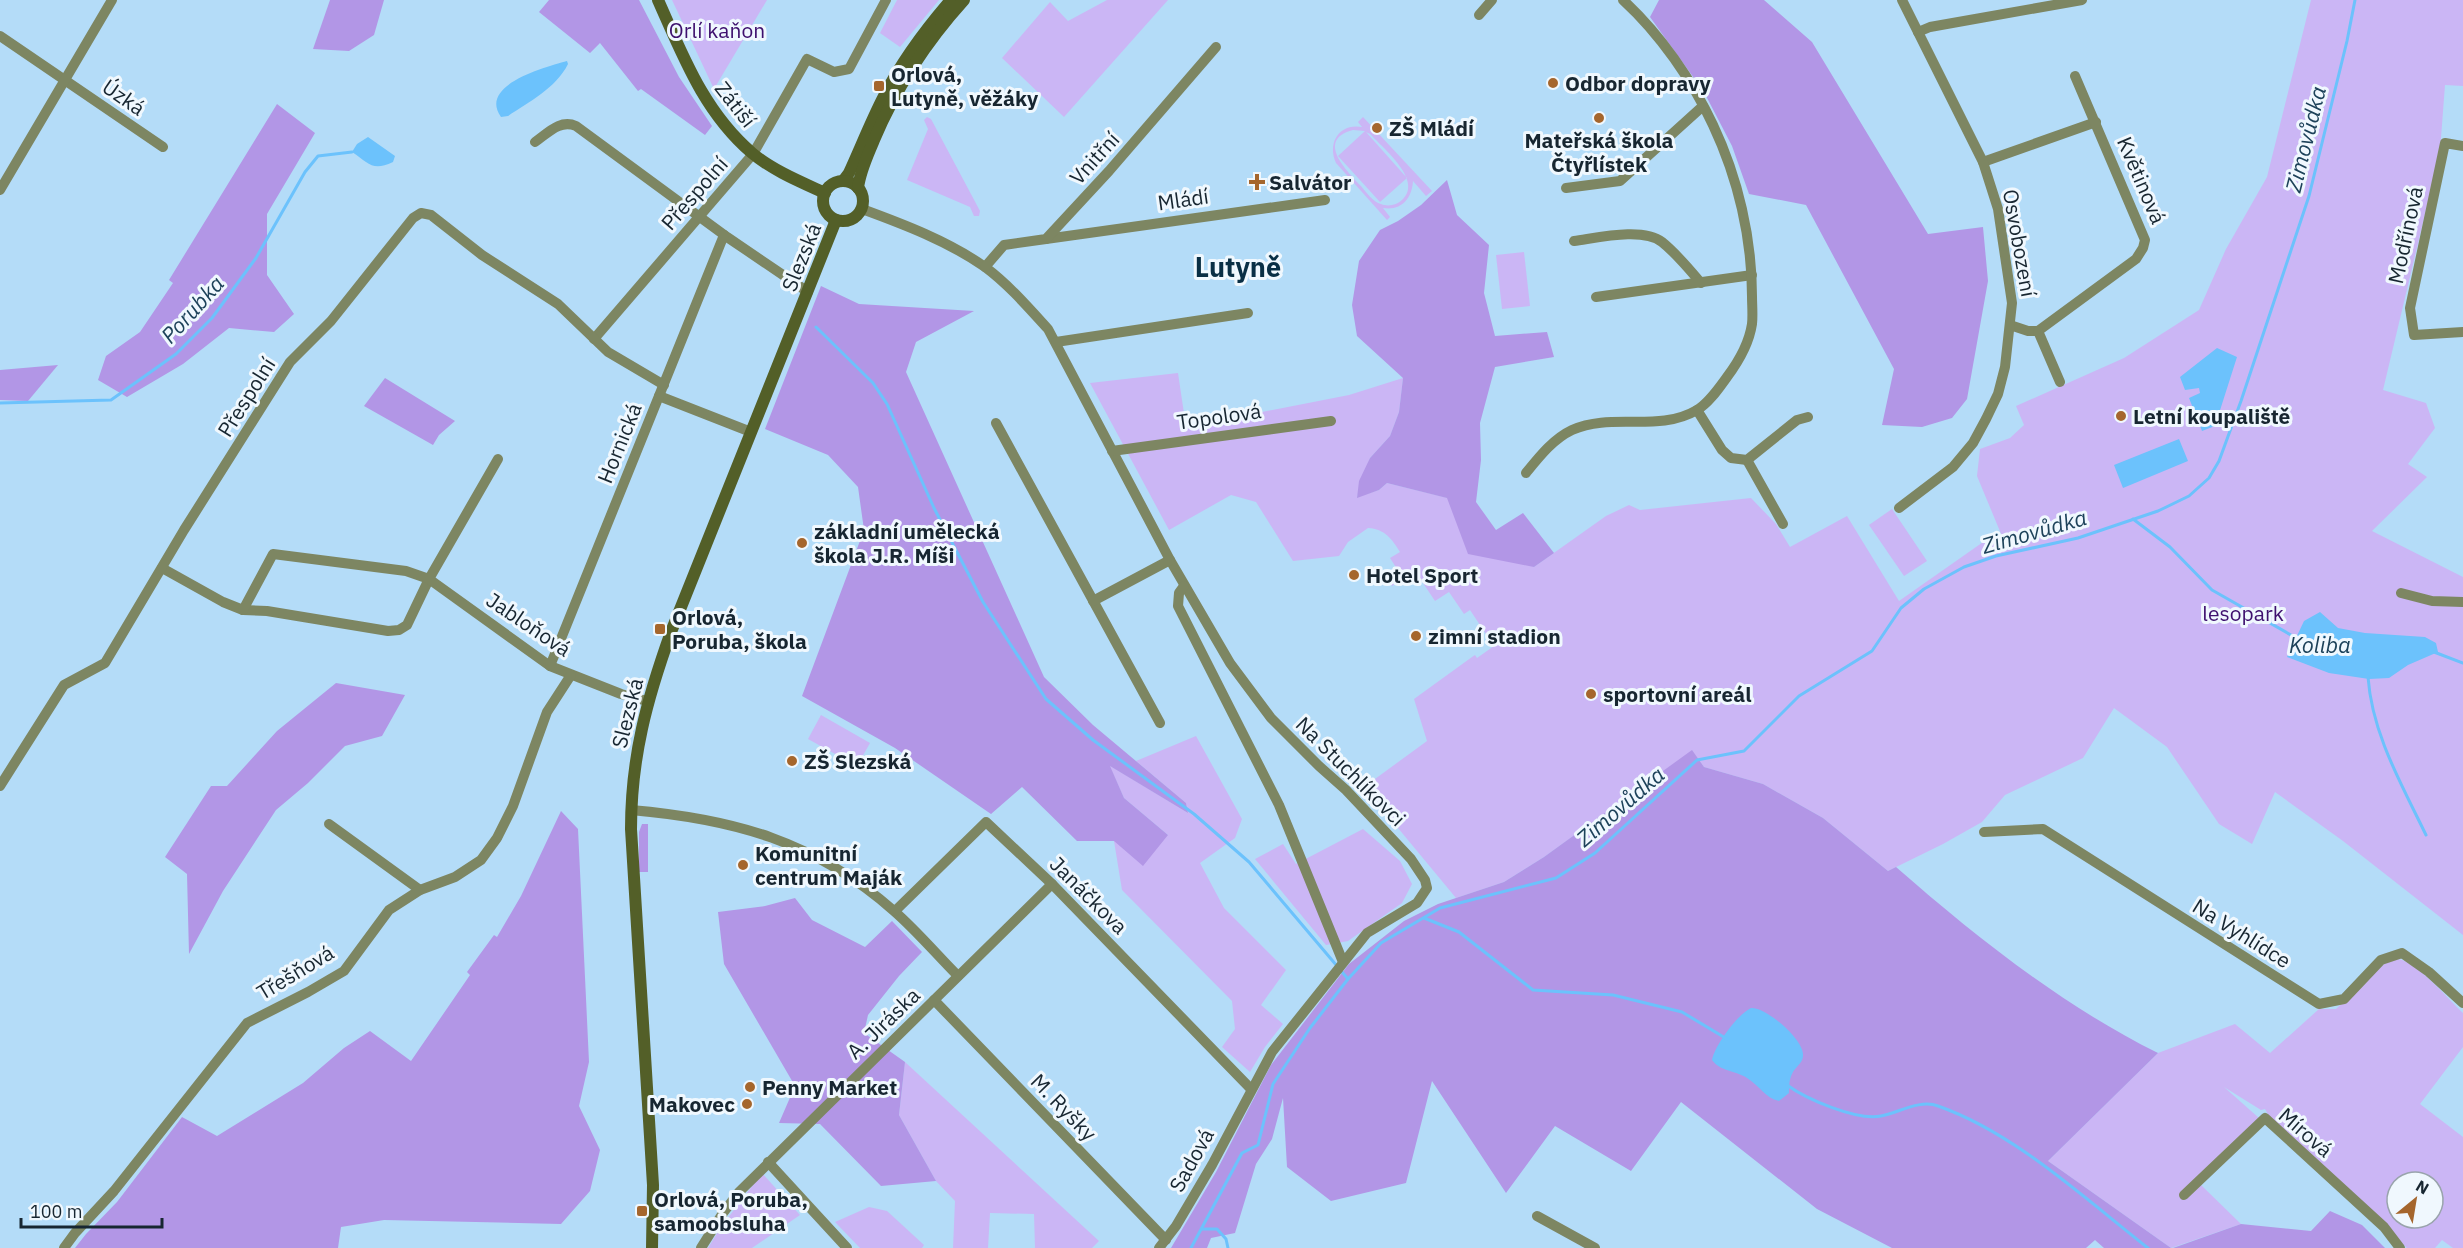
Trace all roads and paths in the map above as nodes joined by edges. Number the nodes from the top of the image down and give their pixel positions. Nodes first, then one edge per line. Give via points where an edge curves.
1 (112, 0) edge
2 (658, 0) edge
3 (886, 0) edge
4 (951, 0) edge
5 (964, 0) edge
6 (1492, 0) edge
7 (1623, 0) edge
8 (1902, 0) edge
9 (2082, 0) edge
10 (1479, 15) dead end
11 (1918, 32) junction
12 (0, 36) edge
13 (1216, 47) dead end
14 (2075, 76) dead end
15 (64, 78) junction
16 (1703, 106) junction
17 (2096, 122) junction
18 (535, 142) dead end
19 (2463, 146) edge
20 (163, 147) dead end
21 (753, 154) junction
22 (1983, 162) junction
23 (843, 181) junction
24 (858, 188) junction
25 (1566, 188) dead end
26 (0, 190) edge
27 (825, 193) junction
28 (1325, 200) dead end
29 (862, 209) junction
30 (700, 216) junction
31 (836, 220) junction
32 (724, 235) junction
33 (1047, 239) junction
34 (1574, 241) dead end
35 (985, 267) junction
36 (1752, 275) junction
37 (1701, 283) junction
38 (808, 292) junction
39 (1596, 297) dead end
40 (1248, 313) dead end
41 (2010, 325) junction
42 (2038, 331) junction
43 (2463, 332) edge
44 (594, 339) junction
45 (1056, 342) junction
46 (2060, 382) dead end
47 (661, 390) junction
48 (1697, 410) junction
49 (1808, 417) dead end
50 (1331, 421) dead end
51 (996, 423) dead end
52 (751, 432) junction
53 (1112, 451) junction
54 (498, 459) dead end
55 (1747, 460) junction
56 (1526, 473) dead end
57 (1899, 508) dead end
58 (1783, 524) dead end
59 (1170, 560) junction
60 (162, 568) junction
61 (429, 579) junction
62 (1184, 586) junction
63 (2401, 593) dead end
64 (1093, 601) junction
65 (2463, 602) edge
66 (243, 610) junction
67 (550, 666) junction
68 (571, 675) junction
69 (647, 701) junction
70 (1160, 723) dead end
71 (0, 786) edge
72 (631, 810) junction
73 (329, 824) dead end
74 (1984, 832) dead end
75 (1052, 884) junction
76 (420, 890) junction
77 (895, 912) junction
78 (1343, 962) junction
79 (958, 976) junction
80 (934, 1000) junction
81 (2463, 1003) edge
82 (1251, 1089) junction
83 (768, 1162) junction
84 (2184, 1195) dead end
85 (1537, 1216) dead end
86 (1162, 1244) edge
87 (64, 1248) edge
88 (652, 1248) edge
89 (701, 1248) edge
90 (847, 1248) edge
91 (1594, 1248) edge
92 (2400, 1248) edge

1 - 15 street
2 - 21 street, Zátiší via 702,96
3 - 21 street, Přespolní via 849,69 834,72 807,59
4 - 23 street via 901,66
5 - 24 street via 906,75 873,143
6 - 10 street
7 - 16 street via 1662,44
8 - 11 street, Osvobození
9 - 11 street
11 - 22 street, Osvobození
12 - 15 street, Úzká
13 - 33 street, Vnitřní
14 - 17 street, Květinová
15 - 20 street, Úzká
15 - 26 street
16 - 25 street via 1620,181
16 - 36 street via 1735,180
17 - 22 street
17 - 42 street, Květinová via 2142,228 2143,248 2136,259
18 - 30 street via 559,125 576,126
19 - 43 street, Modřínová via 2445,143 2410,309 2414,335
21 - 27 street, Zátiší
21 - 30 street, Přespolní
22 - 41 street, Osvobození via 1998,209 2012,303
23 - 24 street
23 - 27 street via 833,184
24 - 29 street via 863,198
27 - 31 street via 826,212
28 - 33 street, Mládí
29 - 31 street via 854,219
29 - 35 street, Na Stuchlíkovci via 923,233
30 - 32 street
30 - 44 street, Přespolní
31 - 38 street, Slezská
32 - 38 street
32 - 47 street, Hornická
33 - 35 street via 1004,245
34 - 37 street via 1650,235 1661,241
35 - 45 street, Na Stuchlíkovci via 1029,308
36 - 37 street
36 - 48 street via 1752,323 1745,349 1718,390
37 - 39 street
38 - 52 street, Slezská
40 - 45 street
41 - 42 street via 2028,332
41 - 57 street, Osvobození via 2006,367 1998,394 1973,443 1953,467
42 - 46 street
44 - 47 street, Přespolní
44 - 60 street, Přespolní via 558,304 482,255 431,215 422,213 413,218 331,321 290,362
45 - 53 street, Na Stuchlíkovci
47 - 52 street, Přespolní
47 - 67 street, Hornická
48 - 55 street via 1722,450 1731,458
48 - 56 street via 1669,420 1592,424 1573,430 1558,438
49 - 55 street via 1797,420
50 - 53 street, Topolová
51 - 64 street
52 - 69 street, Slezská
53 - 59 street, Na Stuchlíkovci
54 - 61 street
55 - 58 street
59 - 62 street, Na Stuchlíkovci
59 - 64 street
60 - 66 street
60 - 71 street, Přespolní via 105,663 64,685
61 - 66 street via 407,625 399,630
61 - 66 street, Jabloňová via 406,571 273,554
61 - 67 street, Jabloňová
62 - 78 street via 1178,606 1279,805
62 - 78 street, Na Stuchlíkovci via 1230,663 1271,718 1346,790 1425,879 1427,888 1417,903 1367,933
63 - 65 street via 2432,601
64 - 70 street
67 - 68 street, Jabloňová
68 - 69 street, Jabloňová
68 - 76 street, Třešňová via 547,712 513,806 497,838 481,860 455,877
69 - 72 street, Slezská via 635,761
72 - 77 street via 688,816 763,833 817,856
72 - 88 street, Slezská via 653,1185
73 - 76 street
74 - 81 street, Na Vyhlídce via 2043,829 2319,1004 2344,999 2381,960 2402,953 2430,972
75 - 77 street, Janáčkova via 986,822
75 - 79 street, A. Jiráska
75 - 82 street, Janáčkova
76 - 87 street, Třešňová via 389,910 344,971 247,1023 117,1188
77 - 79 street
78 - 82 street, Na Stuchlíkovci via 1272,1052
79 - 80 street, A. Jiráska
80 - 83 street, A. Jiráska
80 - 86 street, M. Ryšky
82 - 86 street, Sadová via 1212,1165
83 - 89 street, A. Jiráska via 723,1213
83 - 90 street
84 - 92 street, Mírová via 2265,1118 2384,1227
85 - 91 street

